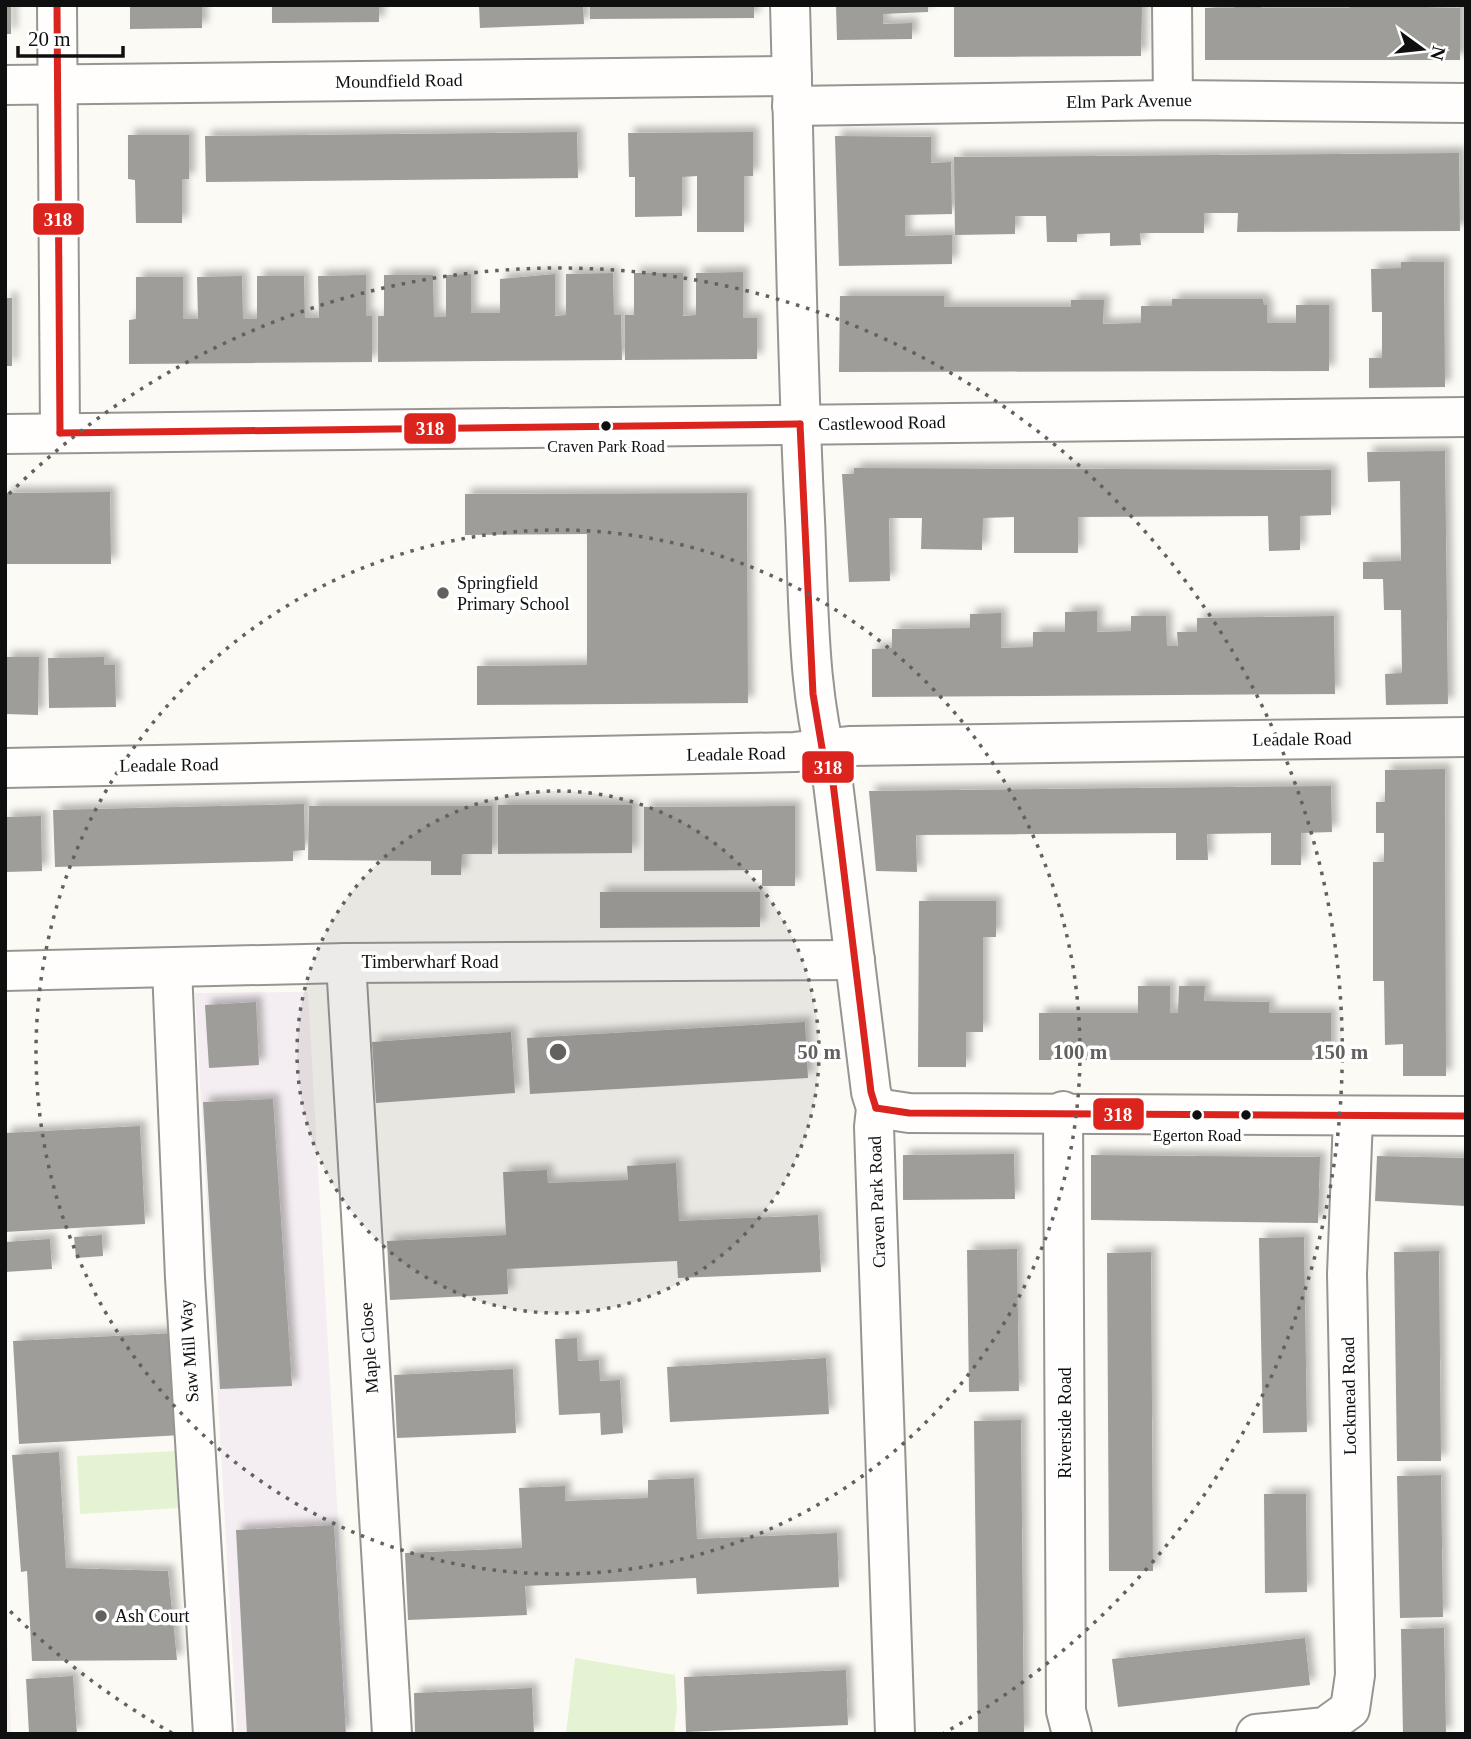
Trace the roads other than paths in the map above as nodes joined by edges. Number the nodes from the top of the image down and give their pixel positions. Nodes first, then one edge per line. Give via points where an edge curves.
1 (57, 5) edge
2 (790, 5) edge
3 (1172, 5) edge
4 (5, 85) edge
5 (57, 85) junction
6 (792, 91) junction
7 (1173, 100) junction
8 (1466, 103) edge
9 (1466, 417) edge
10 (800, 424) junction
11 (60, 433) junction
12 (5, 434) edge
13 (1466, 737) edge
14 (822, 748) junction
15 (5, 768) edge
16 (855, 960) junction
17 (346, 962) junction
18 (172, 968) junction
19 (5, 971) edge
20 (876, 1108) junction
21 (1063, 1111) junction
22 (1353, 1116) junction
23 (1466, 1116) edge
24 (213, 1734) edge
25 (392, 1734) edge
26 (895, 1734) edge
27 (1072, 1734) edge
28 (1256, 1734) edge

1 - 5 street
2 - 6 street, Craven Park Road
3 - 7 street
4 - 5 street, Moundfield Road
5 - 6 street, Moundfield Road
5 - 11 street
6 - 7 street, Elm Park Avenue
6 - 10 street, Craven Park Road
7 - 8 street, Elm Park Avenue
9 - 10 street, Castlewood Road
10 - 11 street, Castlewood Road
10 - 14 street, Craven Park Road via 813,694
11 - 12 street, Castlewood Road
13 - 14 street, Leadale Road
14 - 15 street, Leadale Road via 782,753
14 - 16 street, Craven Park Road via 832,783
16 - 17 street, Timberwharf Road
16 - 20 street, Craven Park Road
17 - 18 street, Timberwharf Road
17 - 25 street, Maple Close
18 - 19 street, Timberwharf Road
18 - 24 street, Saw Mill Way via 185,1278
20 - 21 street via 909,1113
20 - 26 street, Craven Park Road
21 - 22 street
21 - 27 street, Riverside Road via 1066,1711
22 - 23 street
22 - 28 street, Lockmead Road via 1347,1274 1355,1675 1350,1709 1325,1727

